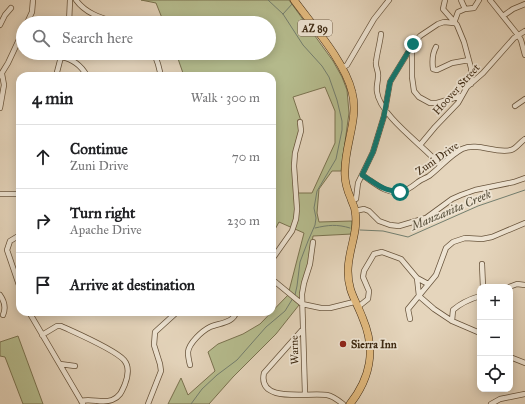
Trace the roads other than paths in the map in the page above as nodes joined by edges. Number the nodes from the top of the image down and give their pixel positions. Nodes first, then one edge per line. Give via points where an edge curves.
1 (33, 0) edge
2 (70, 0) edge
3 (76, 0) edge
4 (294, 0) edge
5 (389, 0) edge
6 (445, 0) edge
7 (462, 0) edge
8 (479, 0) edge
9 (490, 0) edge
10 (525, 4) edge
11 (10, 8) dead end
12 (465, 9) junction
13 (30, 16) edge
14 (69, 16) edge
15 (97, 16) edge
16 (503, 16) junction
17 (454, 22) junction
18 (0, 25) edge
19 (525, 31) edge
20 (382, 34) dead end
21 (518, 35) junction
22 (16, 46) edge
23 (412, 46) junction
24 (436, 47) dead end
25 (525, 56) edge
26 (60, 60) edge
27 (72, 60) edge
28 (157, 60) edge
29 (469, 60) junction
30 (342, 68) junction
31 (57, 72) edge
32 (84, 72) edge
33 (160, 72) edge
34 (1, 75) edge
35 (471, 84) junction
36 (461, 96) junction
37 (525, 99) edge
38 (515, 106) dead end
39 (0, 108) edge
40 (385, 110) junction
41 (300, 122) dead end
42 (525, 139) edge
43 (420, 145) junction
44 (440, 166) junction
45 (362, 175) junction
46 (525, 178) edge
47 (0, 194) edge
48 (16, 194) edge
49 (351, 201) junction
50 (356, 211) junction
51 (525, 223) edge
52 (16, 237) edge
53 (313, 242) dead end
54 (276, 254) edge
55 (482, 264) dead end
56 (16, 276) edge
57 (417, 278) junction
58 (276, 282) edge
59 (428, 284) junction
60 (483, 284) edge
61 (525, 285) edge
62 (513, 286) edge
63 (0, 295) edge
64 (419, 296) junction
65 (477, 297) edge
66 (302, 304) junction
67 (356, 304) junction
68 (3, 315) dead end
69 (32, 316) edge
70 (173, 316) edge
71 (235, 316) edge
72 (410, 319) dead end
73 (452, 321) junction
74 (303, 329) junction
75 (477, 332) edge
76 (42, 335) junction
77 (513, 358) edge
78 (525, 363) edge
79 (60, 364) junction
80 (190, 365) dead end
81 (74, 366) dead end
82 (305, 394) junction
83 (525, 394) edge
84 (82, 402) edge
85 (148, 404) edge
86 (343, 404) edge
87 (350, 404) edge
88 (491, 404) edge

1 - 13 street
2 - 14 street
3 - 15 street via 80,6
4 - 30 main road, AZ 89
5 - 30 street via 347,65
6 - 17 street via 442,9
7 - 12 street
8 - 12 street via 474,8
9 - 16 street
10 - 16 street
11 - 18 street
12 - 17 street via 458,12
16 - 21 street
17 - 23 street via 438,24 420,36
17 - 29 street
19 - 21 street, Hoover Street
20 - 40 street via 376,61 376,92
21 - 25 street
21 - 35 street, Hoover Street
22 - 34 street
23 - 36 street via 414,91 419,97 430,103 437,103
23 - 40 street via 390,82
24 - 29 street via 433,69
26 - 31 street
27 - 32 street
28 - 33 street
29 - 35 street
30 - 49 main road, AZ 89 via 350,84 354,103 353,124 344,170
34 - 39 street via 4,85
35 - 36 street, Hoover Street
36 - 43 street, Hoover Street via 458,104
37 - 38 street
40 - 43 street
40 - 45 street via 373,152
41 - 54 street via 301,131 294,166 296,219 292,231
42 - 44 street, Zuni Drive via 511,150 464,148
43 - 44 street
44 - 45 street, Zuni Drive via 410,188 400,192 385,190
45 - 49 street via 356,199
46 - 50 street via 461,195 426,218 406,225 390,225 379,221 369,211
47 - 48 street
49 - 50 main road, AZ 89
50 - 67 main road via 348,269 349,287
51 - 59 street via 492,237 465,238 453,242 446,248 436,275
52 - 56 street via 10,241 7,250
53 - 66 street, Warne
55 - 60 street
57 - 59 street
57 - 64 street
57 - 67 street via 401,259 382,252 374,254 364,271 363,278 370,291 368,299
58 - 66 street
59 - 64 street
61 - 62 street
63 - 68 street via 6,310
64 - 72 street via 408,309
64 - 73 street
65 - 73 street via 456,307 453,310
66 - 67 street via 321,308
66 - 74 street, Warne
67 - 87 main road via 370,337 371,353 368,373
69 - 76 street
70 - 85 street via 155,332 154,345 161,371
71 - 80 street via 228,322 210,327 191,345 188,351
73 - 75 street
74 - 82 street, Warne
74 - 82 street via 264,373 263,381 267,389 279,395
76 - 79 street
76 - 84 street via 61,326 117,354 124,361 128,377 118,397 107,402 86,399
77 - 78 street
79 - 81 street
79 - 84 street
82 - 86 street via 327,395
83 - 88 street via 500,399

